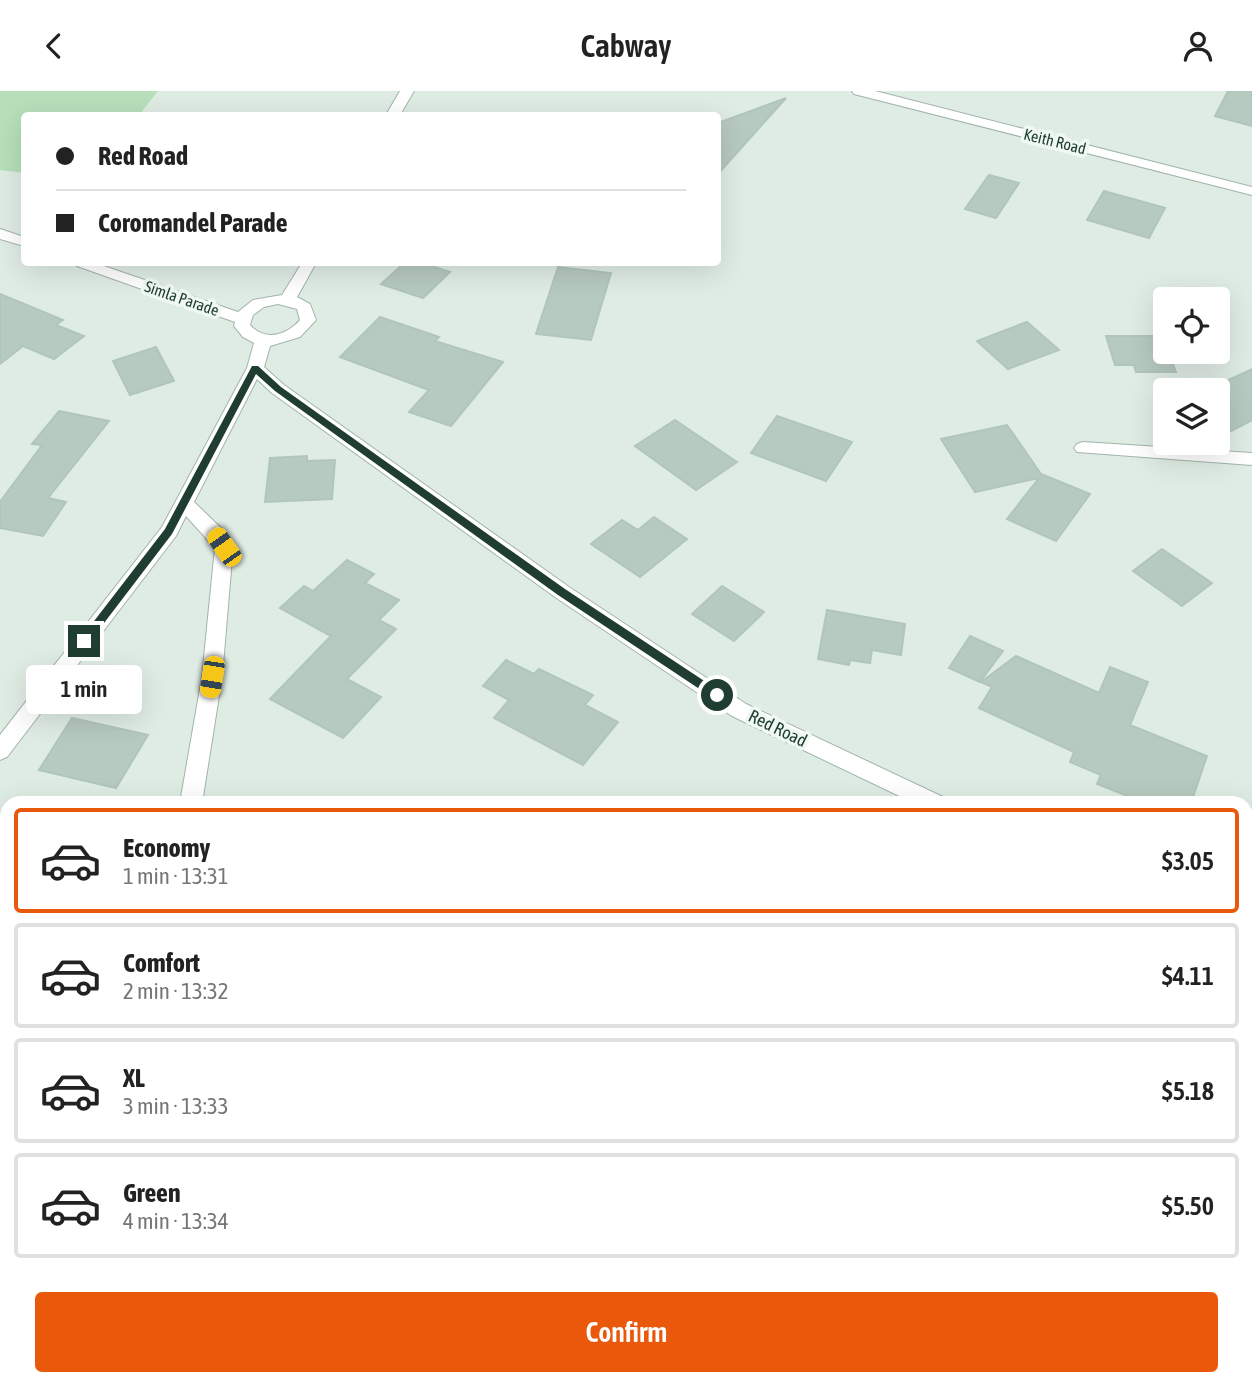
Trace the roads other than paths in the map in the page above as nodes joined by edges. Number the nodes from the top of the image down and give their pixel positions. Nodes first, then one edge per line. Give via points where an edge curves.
1 (407, 91) edge
2 (859, 91) edge
3 (395, 112) edge
4 (1252, 191) edge
5 (0, 234) edge
6 (21, 241) edge
7 (91, 266) edge
8 (307, 266) edge
9 (288, 300) junction
10 (242, 319) junction
11 (263, 340) junction
12 (255, 368) junction
13 (1083, 448) dead end
14 (1252, 459) edge
15 (184, 503) junction
16 (209, 529) junction
17 (169, 531) junction
18 (0, 751) edge
19 (192, 796) edge
20 (919, 796) edge

1 - 3 street
2 - 4 street, Keith Road
5 - 6 street
7 - 10 street, Simla Parade
8 - 9 street
9 - 10 street via 259,303
9 - 11 street via 304,307 308,320 286,338
10 - 11 street via 245,332
11 - 12 street
12 - 15 street
12 - 20 street, Red Road via 562,592 739,710
13 - 14 street
15 - 16 street
15 - 17 street
16 - 17 street
16 - 19 street via 224,547 212,677
17 - 18 street

